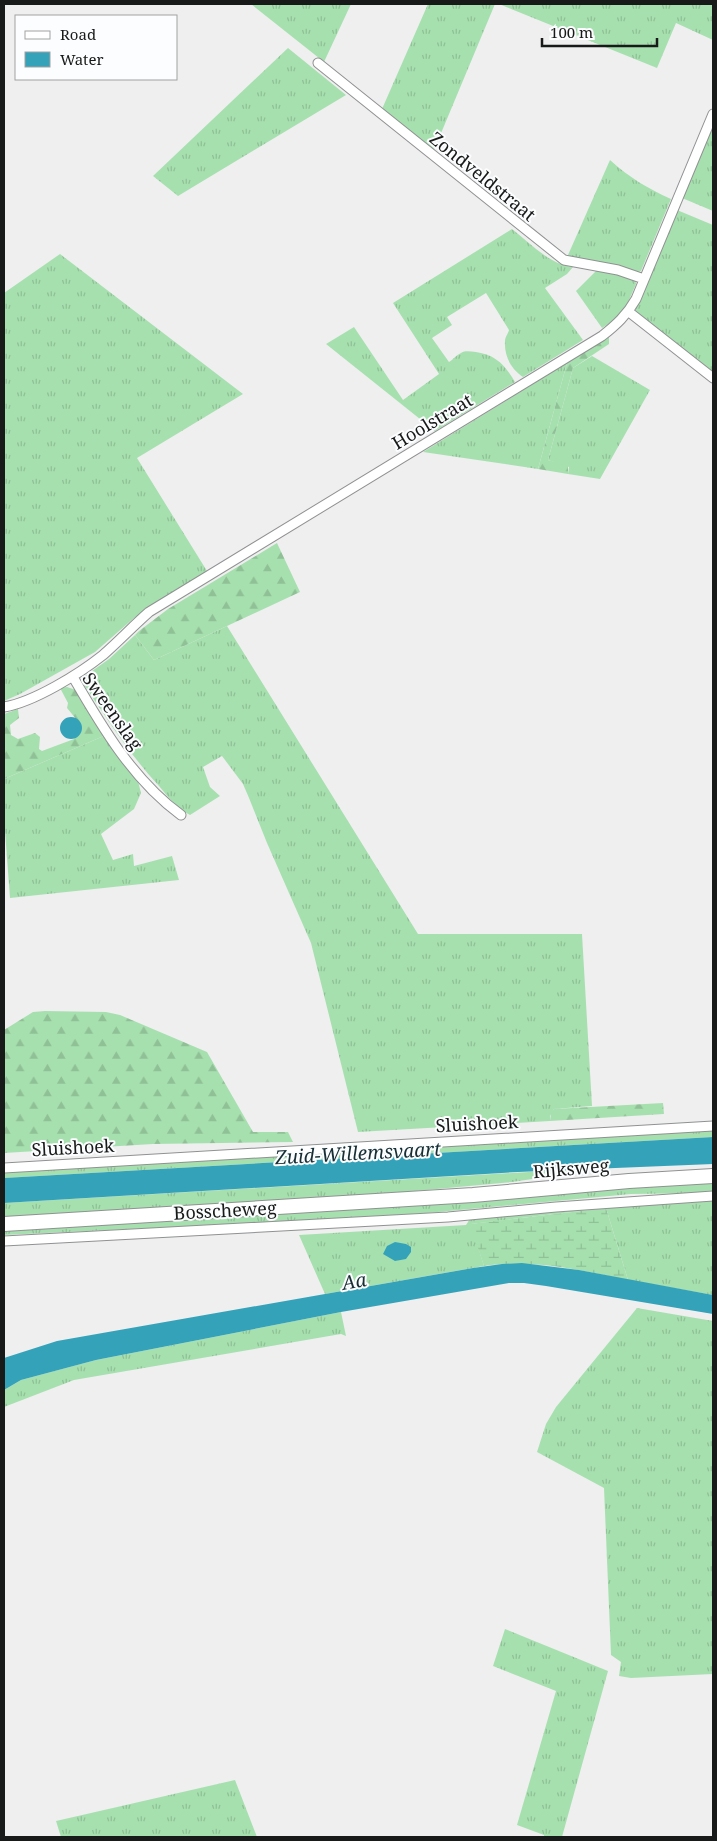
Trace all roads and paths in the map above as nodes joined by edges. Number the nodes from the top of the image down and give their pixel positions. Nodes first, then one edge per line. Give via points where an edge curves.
1 (318, 64) dead end
2 (713, 114) edge
3 (644, 279) junction
4 (629, 312) junction
5 (713, 378) edge
6 (72, 677) junction
7 (4, 707) edge
8 (181, 814) dead end
9 (713, 1126) edge
10 (4, 1168) edge
11 (713, 1176) edge
12 (713, 1196) edge
13 (431, 1197) joint
14 (4, 1224) edge
15 (4, 1241) edge

1 - 3 street, Zondveldstraat via 564,260 618,270
2 - 3 street, Hoolstraat
3 - 4 street, Hoolstraat
4 - 5 street
4 - 6 street, Hoolstraat via 593,341 149,612
6 - 7 street, Sweenslag
6 - 8 street, Sweenslag via 106,734 151,789
9 - 10 street, Sluishoek
11 - 13 main road, Rijksweg
12 - 15 street, Bosscheweg via 448,1217
13 - 14 main road, Bosscheweg

